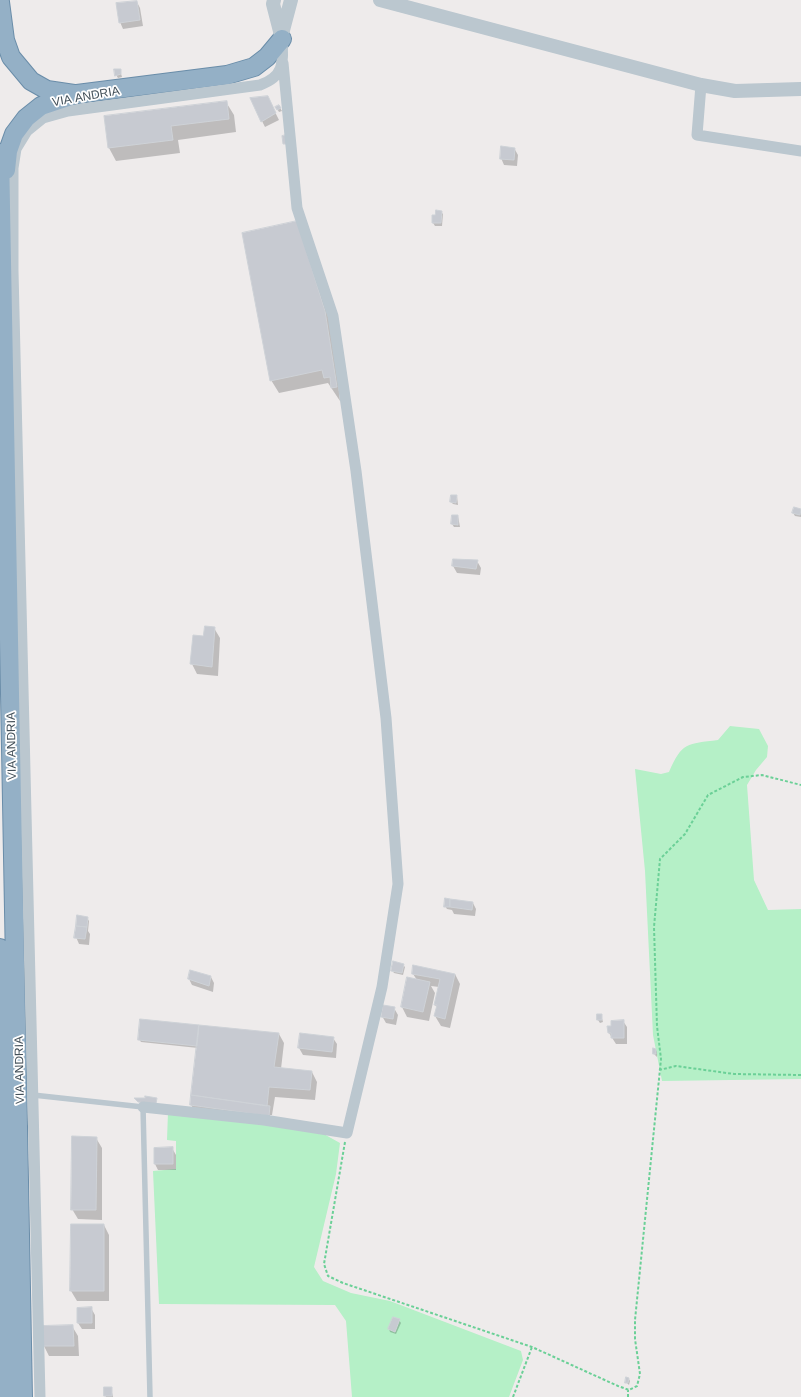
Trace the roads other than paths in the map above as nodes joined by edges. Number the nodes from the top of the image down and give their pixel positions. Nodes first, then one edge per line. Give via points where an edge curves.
1 (380, 0) edge
2 (272, 1) edge
3 (292, 1) edge
4 (0, 2) edge
5 (282, 37) junction
6 (283, 62) junction
7 (701, 85) junction
8 (801, 89) edge
9 (77, 94) junction
10 (801, 151) edge
11 (0, 153) edge
12 (1, 225) junction
13 (0, 948) edge
14 (33, 1095) junction
15 (143, 1107) junction
16 (8, 1397) edge
17 (23, 1397) edge
18 (40, 1397) edge
19 (150, 1397) edge

1 - 7 street
2 - 5 street
3 - 5 street
4 - 9 highway via 5,40 11,57 31,81 46,90
5 - 6 street
5 - 9 highway via 254,67 227,75
6 - 14 street, VIA ANDRIA via 272,81 260,85 68,111 43,118 27,131 16,150 12,168 13,271
6 - 15 street via 297,208 333,316 356,471 386,718 398,884 382,987 347,1133 264,1120
7 - 8 street via 735,92
7 - 10 street via 697,135
9 - 12 highway via 41,106 26,118 14,134 8,151
11 - 12 highway
12 - 17 highway
13 - 16 highway
14 - 15 lane
14 - 18 street, VIA ANDRIA
15 - 19 lane

